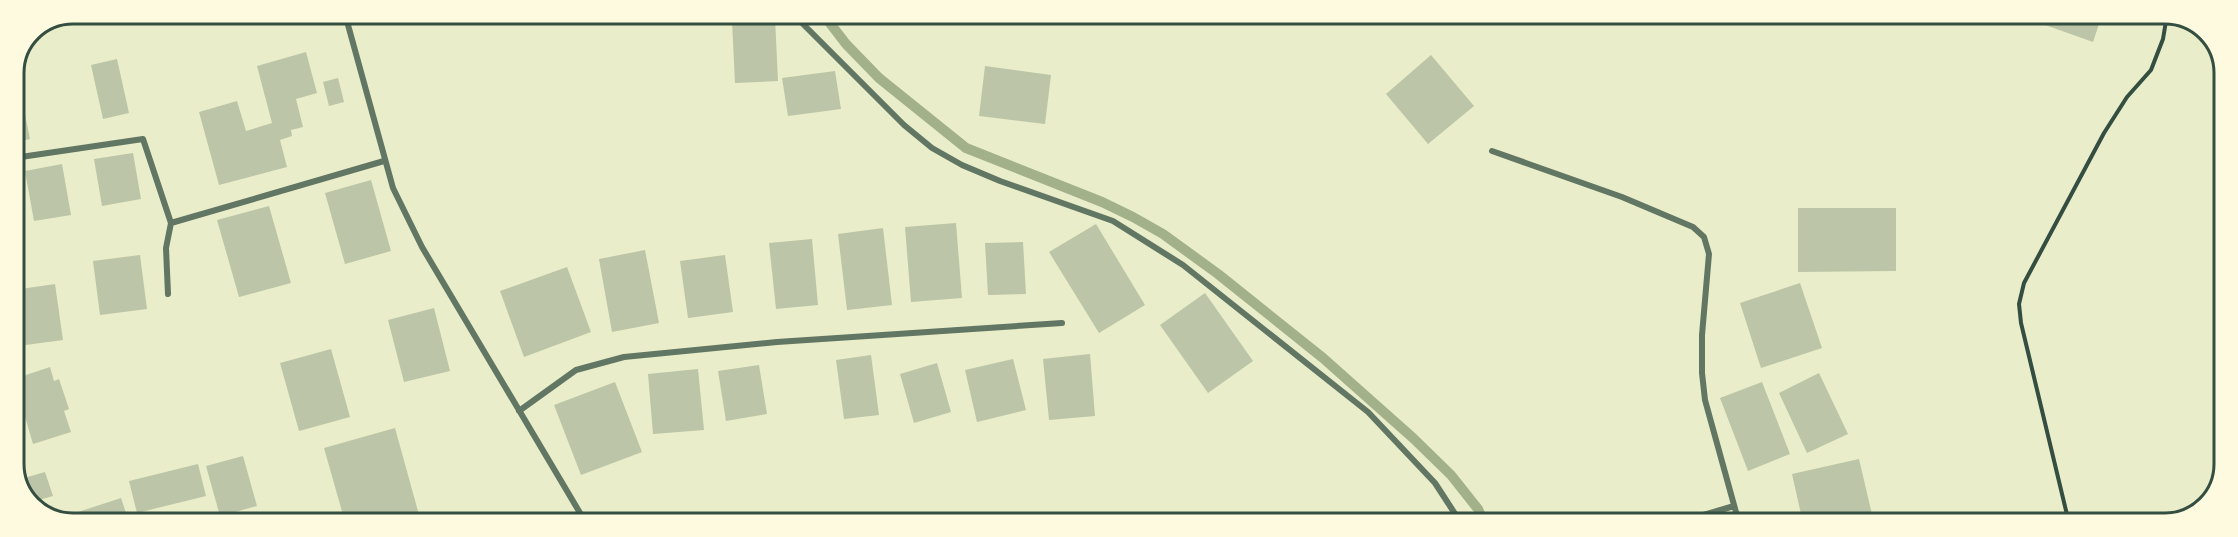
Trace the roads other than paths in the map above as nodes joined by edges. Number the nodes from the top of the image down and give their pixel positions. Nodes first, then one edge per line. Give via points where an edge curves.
1 (348, 24) edge
2 (803, 24) edge
3 (1492, 151) dead end
4 (24, 157) edge
5 (384, 161) junction
6 (171, 223) junction
7 (168, 294) dead end
8 (1062, 323) dead end
9 (519, 411) junction
10 (1734, 506) junction
11 (580, 513) edge
12 (1454, 513) edge
13 (1710, 513) edge
14 (1736, 513) edge

1 - 5 street
2 - 12 street via 932,148 1000,181 1113,221 1183,265 1368,412 1435,483
3 - 10 street via 1622,196 1693,227 1704,237 1709,254 1702,335 1704,391
4 - 6 street via 143,139
5 - 6 street
5 - 9 street via 402,211
6 - 7 street via 166,248
8 - 9 street via 777,342 624,357 576,370
9 - 11 street
10 - 13 street
10 - 14 street

